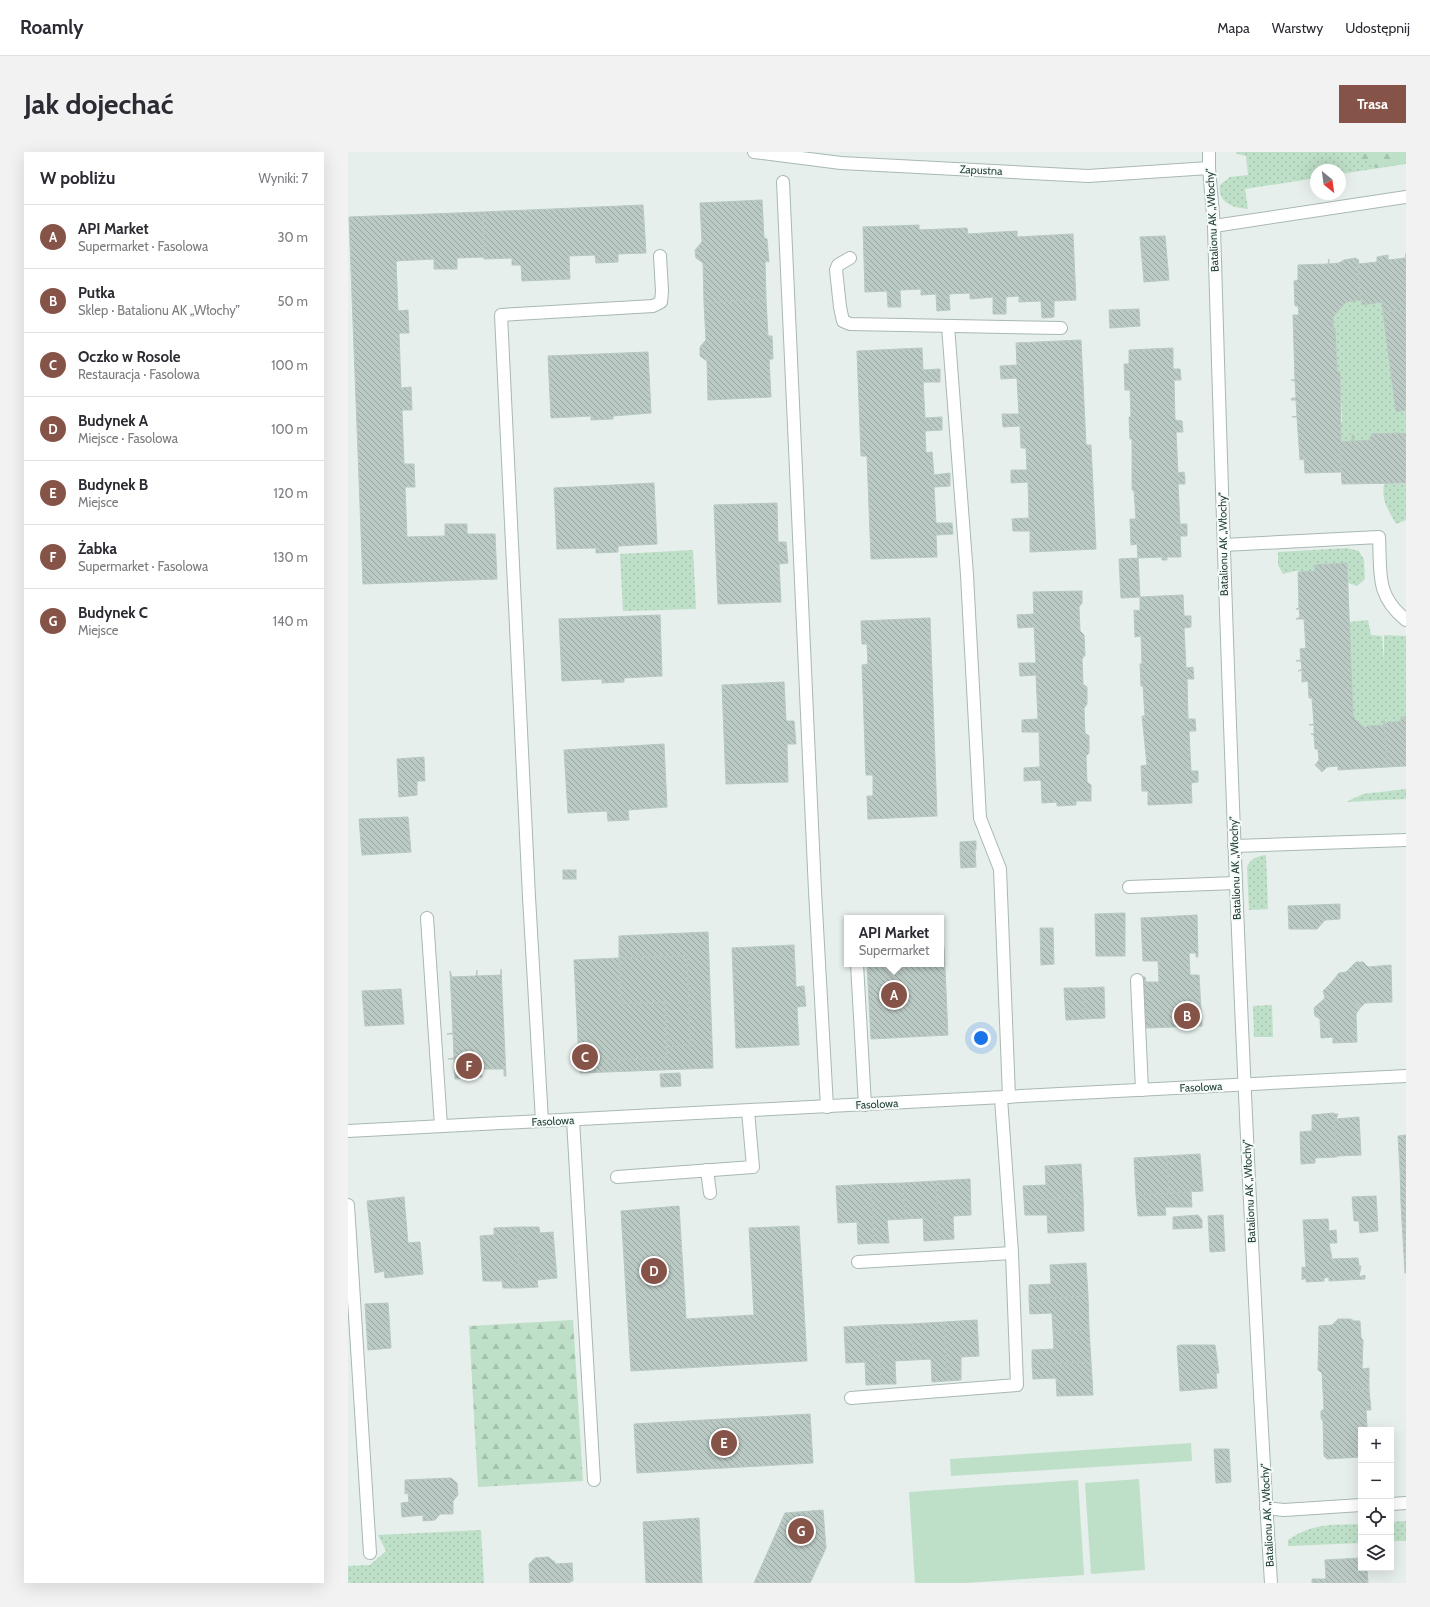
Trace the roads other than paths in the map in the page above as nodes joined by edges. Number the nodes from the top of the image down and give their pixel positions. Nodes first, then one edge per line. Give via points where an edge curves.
1 (754, 152) edge
2 (1209, 152) edge
3 (1209, 168) junction
4 (783, 182) dead end
5 (1406, 197) edge
6 (1214, 226) junction
7 (660, 256) dead end
8 (850, 258) dead end
9 (948, 326) junction
10 (1061, 328) dead end
11 (1224, 545) junction
12 (1406, 620) edge
13 (1406, 840) edge
14 (1234, 846) junction
15 (1236, 883) junction
16 (1129, 887) dead end
17 (427, 918) dead end
18 (857, 967) edge
19 (1137, 980) dead end
20 (1406, 1076) edge
21 (1244, 1085) junction
22 (1142, 1090) junction
23 (1005, 1097) junction
24 (865, 1105) junction
25 (827, 1107) junction
26 (748, 1111) junction
27 (573, 1120) junction
28 (542, 1121) junction
29 (442, 1126) junction
30 (348, 1131) edge
31 (707, 1170) junction
32 (617, 1176) dead end
33 (710, 1193) dead end
34 (348, 1205) edge
35 (1012, 1253) junction
36 (858, 1262) dead end
37 (851, 1398) dead end
38 (594, 1480) dead end
39 (1406, 1503) edge
40 (1394, 1504) edge
41 (1358, 1505) edge
42 (1266, 1508) junction
43 (370, 1553) dead end
44 (1271, 1583) edge

1 - 3 street, Zapustna via 841,163 1088,176
2 - 3 street, Batalionu AK „Włochy”
3 - 6 street, Batalionu AK „Włochy”
4 - 25 street
5 - 6 street
6 - 11 street, Batalionu AK „Włochy”
7 - 28 street via 661,302 653,306 501,315
8 - 9 street via 838,265 836,270 843,321 850,324
9 - 10 street
9 - 23 street via 967,575 980,818 1000,869
11 - 12 street via 1379,537 1382,590 1393,609
11 - 14 street, Batalionu AK „Włochy”
13 - 14 street
14 - 15 street, Batalionu AK „Włochy”
15 - 16 street
15 - 21 street, Batalionu AK „Włochy”
17 - 29 street
18 - 24 street
19 - 22 street
20 - 21 street, Fasolowa
21 - 22 street, Fasolowa
21 - 42 street, Batalionu AK „Włochy”
22 - 23 street, Fasolowa
23 - 24 street, Fasolowa
23 - 35 street
24 - 25 street, Fasolowa
25 - 26 street, Fasolowa
26 - 27 street, Fasolowa
26 - 31 street via 753,1166
27 - 28 street, Fasolowa
27 - 38 street
28 - 29 street, Fasolowa
29 - 30 street, Fasolowa
31 - 32 street
31 - 33 street
34 - 43 street
35 - 36 street
35 - 37 street via 1017,1385
39 - 40 street
41 - 42 street via 1284,1510
42 - 44 street, Batalionu AK „Włochy”

